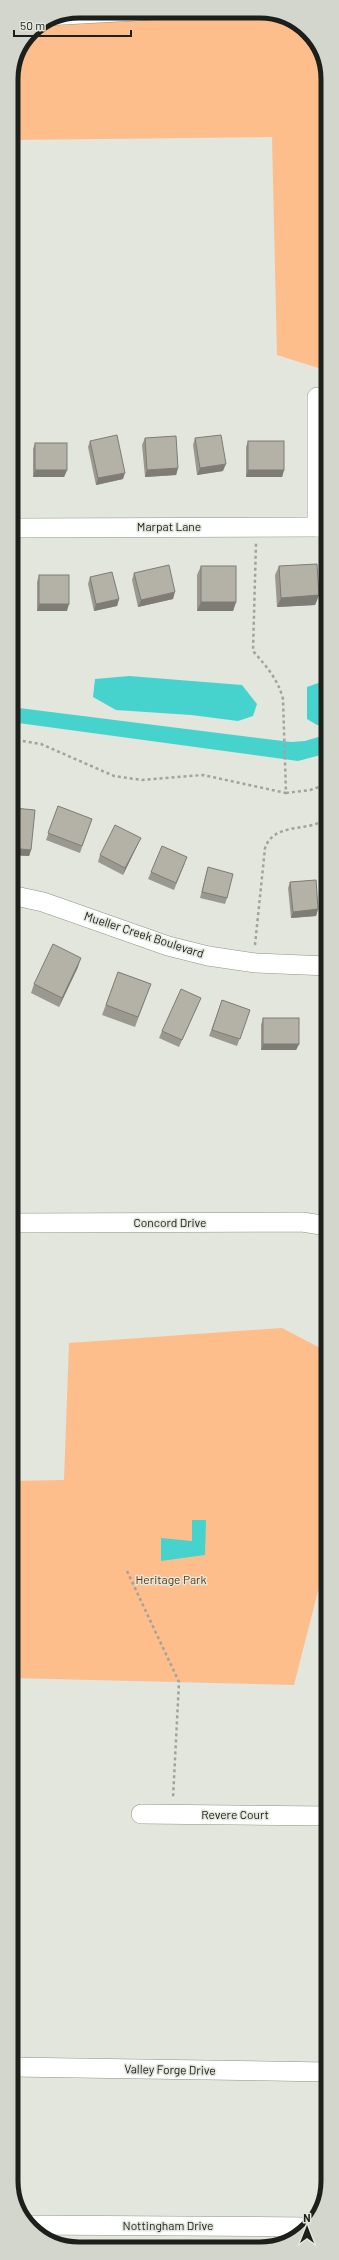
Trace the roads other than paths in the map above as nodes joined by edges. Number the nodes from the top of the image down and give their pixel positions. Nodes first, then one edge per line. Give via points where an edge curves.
1 (100, 18) edge
2 (64, 20) edge
3 (316, 397) dead end
4 (321, 505) edge
5 (321, 527) edge
6 (18, 528) edge
7 (18, 897) edge
8 (321, 966) edge
9 (18, 1223) edge
10 (321, 1225) edge
11 (141, 1814) dead end
12 (321, 1816) edge
13 (18, 2067) edge
14 (321, 2072) edge
15 (37, 2225) edge
16 (300, 2227) edge

1 - 2 lane
3 - 4 street
5 - 6 street, Marpat Lane
7 - 8 street, Mueller Creek Boulevard via 43,902 168,946 208,956 253,963
9 - 10 street, Concord Drive via 302,1222
11 - 12 street, Revere Court
13 - 14 street, Valley Forge Drive
15 - 16 street, Nottingham Drive

